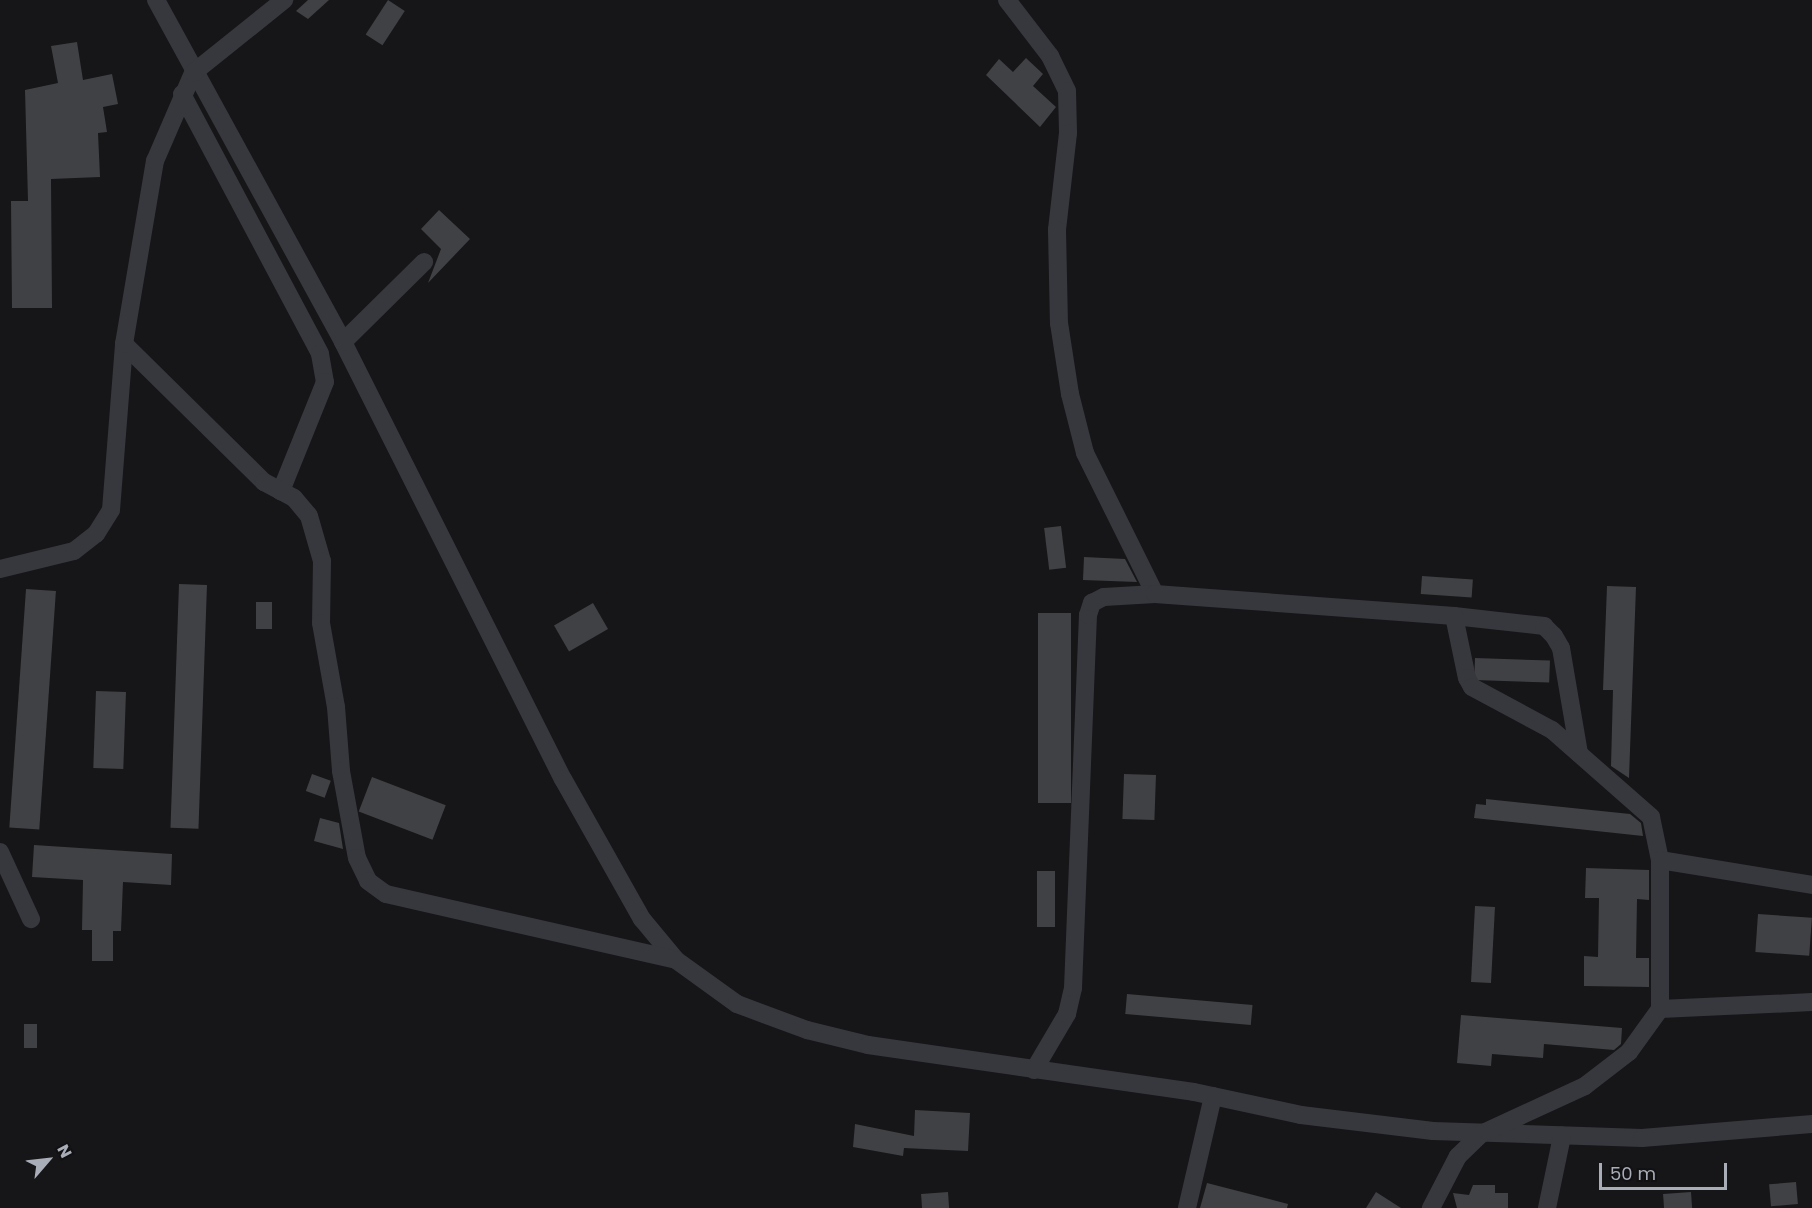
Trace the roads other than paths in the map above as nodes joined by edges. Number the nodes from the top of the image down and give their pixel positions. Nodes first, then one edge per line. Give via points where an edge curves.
1 (156, 0) edge
2 (284, 0) edge
3 (1007, 0) edge
4 (193, 74) junction
5 (182, 94) junction
6 (424, 262) dead end
7 (343, 342) junction
8 (124, 344) junction
9 (281, 491) junction
10 (0, 569) edge
11 (1155, 594) junction
12 (1454, 616) junction
13 (1579, 753) junction
14 (0, 852) edge
15 (1660, 860) junction
16 (1812, 885) edge
17 (31, 919) dead end
18 (676, 960) junction
19 (1812, 1002) edge
20 (1660, 1009) junction
21 (1034, 1070) junction
22 (1213, 1096) junction
23 (1812, 1124) edge
24 (1481, 1134) junction
25 (1562, 1136) junction
26 (1187, 1208) edge
27 (1431, 1208) edge
28 (1547, 1208) edge

1 - 4 street
2 - 4 street
3 - 11 street via 1050,57 1067,91 1068,133 1057,230 1059,323 1070,394 1085,453
4 - 5 street
4 - 7 street
5 - 8 street via 155,162
5 - 9 street via 320,354 325,382
6 - 7 street
7 - 18 street via 563,779 642,919
8 - 9 street via 264,482
8 - 10 street via 111,510 96,534 74,551
9 - 18 street via 294,498 309,516 317,536 322,561 321,623 336,707 341,771 357,858 368,881 386,894
11 - 12 street
11 - 21 street via 1104,597 1092,603 1088,615 1073,988 1067,1014
12 - 13 street via 1472,687 1519,709
12 - 13 street via 1544,626 1554,636 1561,648
13 - 15 street via 1651,817
14 - 17 street
15 - 16 street
15 - 20 street
18 - 21 street via 737,1004 807,1030 868,1045
19 - 20 street
20 - 24 street via 1629,1052 1585,1086
21 - 22 street
22 - 24 street via 1301,1115
22 - 26 street
23 - 25 street via 1642,1138
24 - 25 street
24 - 27 street via 1458,1156
25 - 28 street

